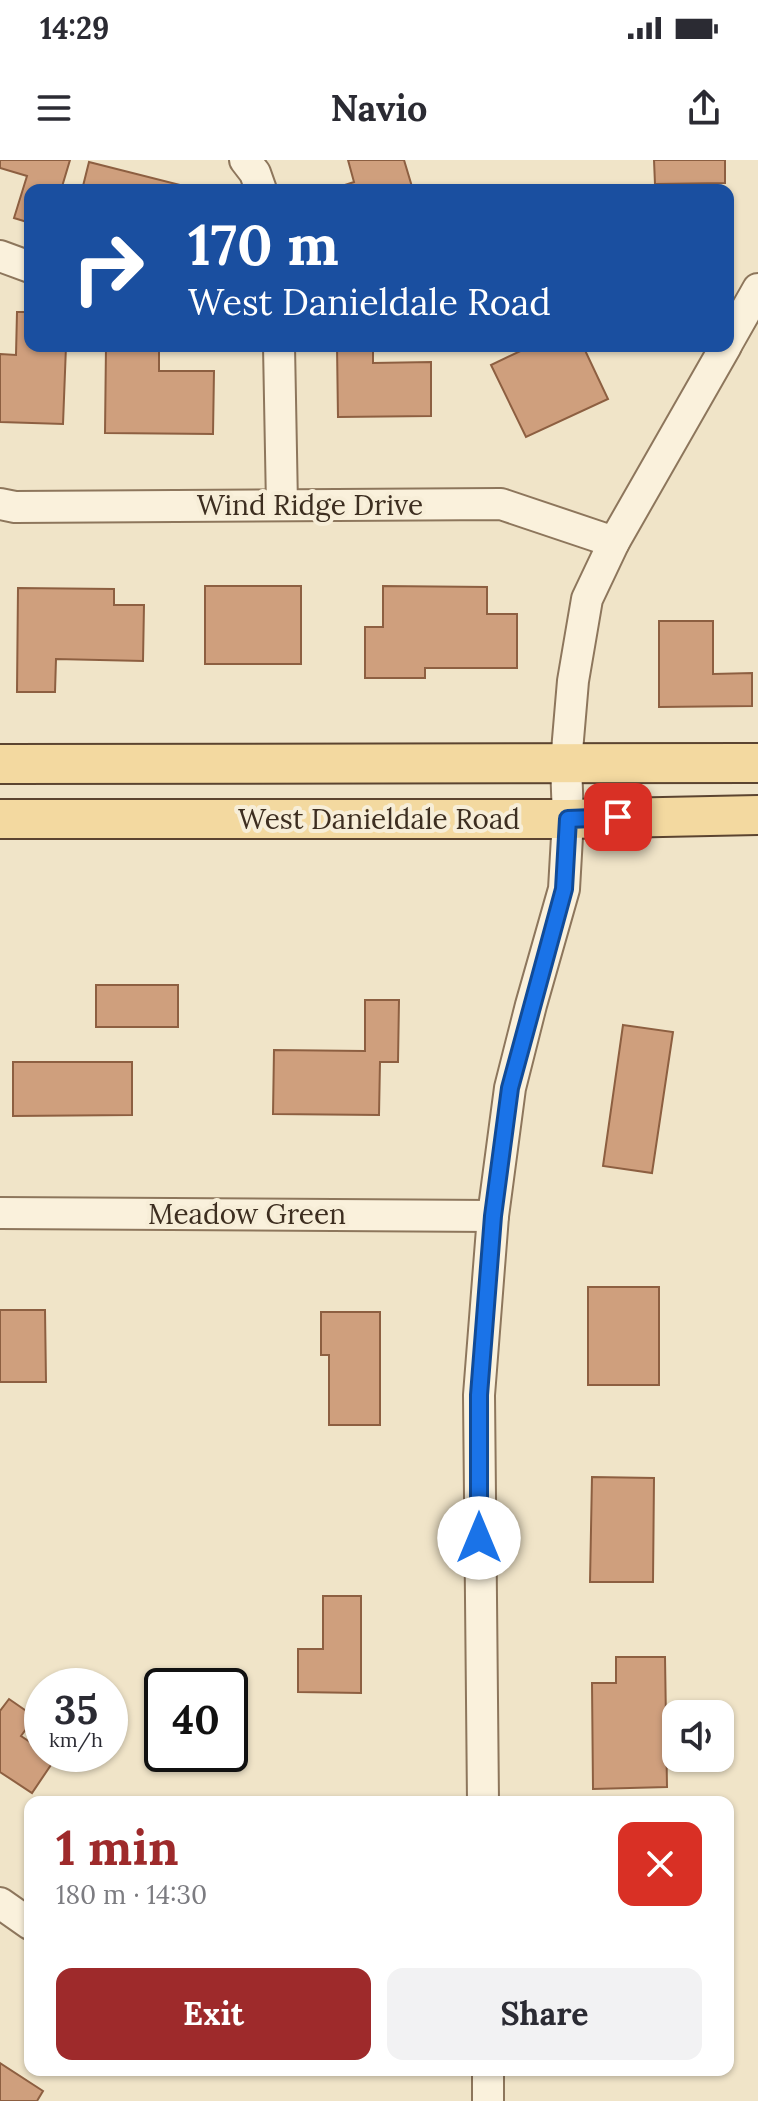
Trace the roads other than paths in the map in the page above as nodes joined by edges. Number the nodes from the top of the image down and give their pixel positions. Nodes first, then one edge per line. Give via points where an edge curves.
1 (245, 160) edge
2 (259, 184) edge
3 (0, 256) edge
4 (24, 265) edge
5 (758, 289) edge
6 (734, 332) edge
7 (279, 352) edge
8 (722, 352) edge
9 (0, 504) edge
10 (282, 505) junction
11 (614, 542) junction
12 (566, 763) junction
13 (758, 763) edge
14 (0, 764) edge
15 (758, 815) edge
16 (0, 819) edge
17 (568, 819) junction
18 (0, 1213) edge
19 (493, 1216) junction
20 (483, 1796) edge
21 (0, 1903) edge
22 (24, 1920) edge
23 (488, 2076) edge
24 (488, 2101) edge

1 - 2 street
3 - 4 street
5 - 6 street
7 - 10 street
8 - 11 street
9 - 10 street, Wind Ridge Drive
10 - 11 street, Wind Ridge Drive via 501,504
11 - 12 street via 587,599
12 - 13 main road, West Danieldale Road
12 - 14 main road, West Danieldale Road
12 - 17 street
15 - 17 main road, West Danieldale Road
16 - 17 main road, West Danieldale Road
17 - 19 street via 564,889 510,1088
18 - 19 street, Meadow Green
19 - 20 street via 479,1395
21 - 22 street
23 - 24 street

